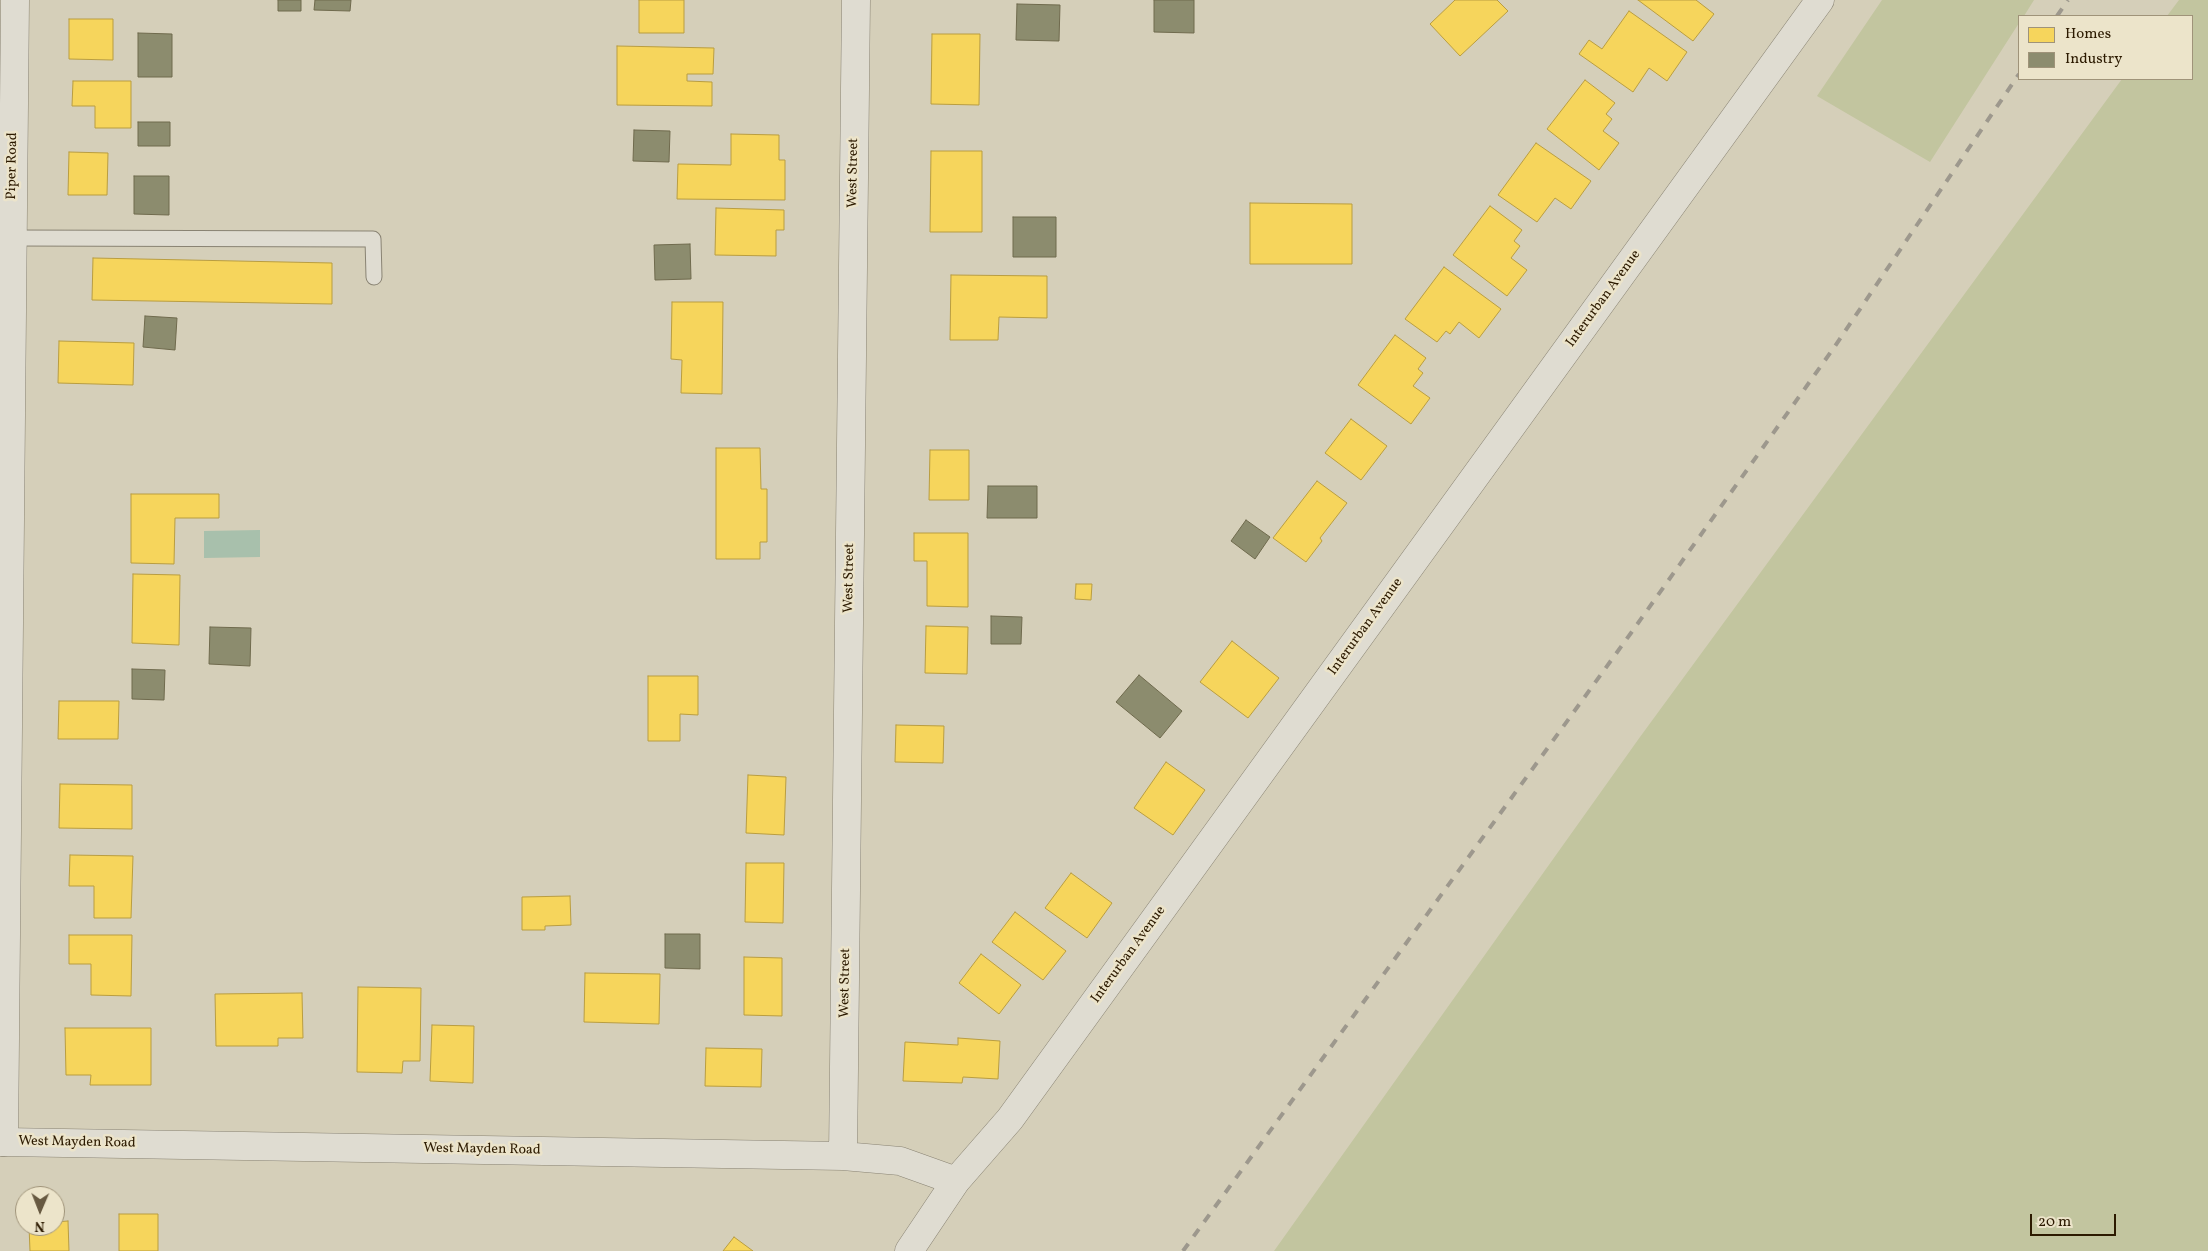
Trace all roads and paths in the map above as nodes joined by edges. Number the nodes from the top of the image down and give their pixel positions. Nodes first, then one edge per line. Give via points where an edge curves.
1 (15, 0) edge
2 (856, 0) edge
3 (1820, 0) edge
4 (12, 238) junction
5 (374, 277) dead end
6 (5, 333) edge
7 (4, 630) edge
8 (2, 1142) edge
9 (843, 1156) junction
10 (956, 1181) junction
11 (909, 1251) edge

1 - 4 street, Piper Road
2 - 9 street, West Street
3 - 10 street, Interurban Avenue via 1022,1103
4 - 5 lane via 374,239
4 - 6 street, Piper Road
6 - 7 street, Piper Road
7 - 8 street, Piper Road
8 - 9 street, West Mayden Road
9 - 10 street, West Mayden Road via 900,1160
10 - 11 street, Interurban Avenue

